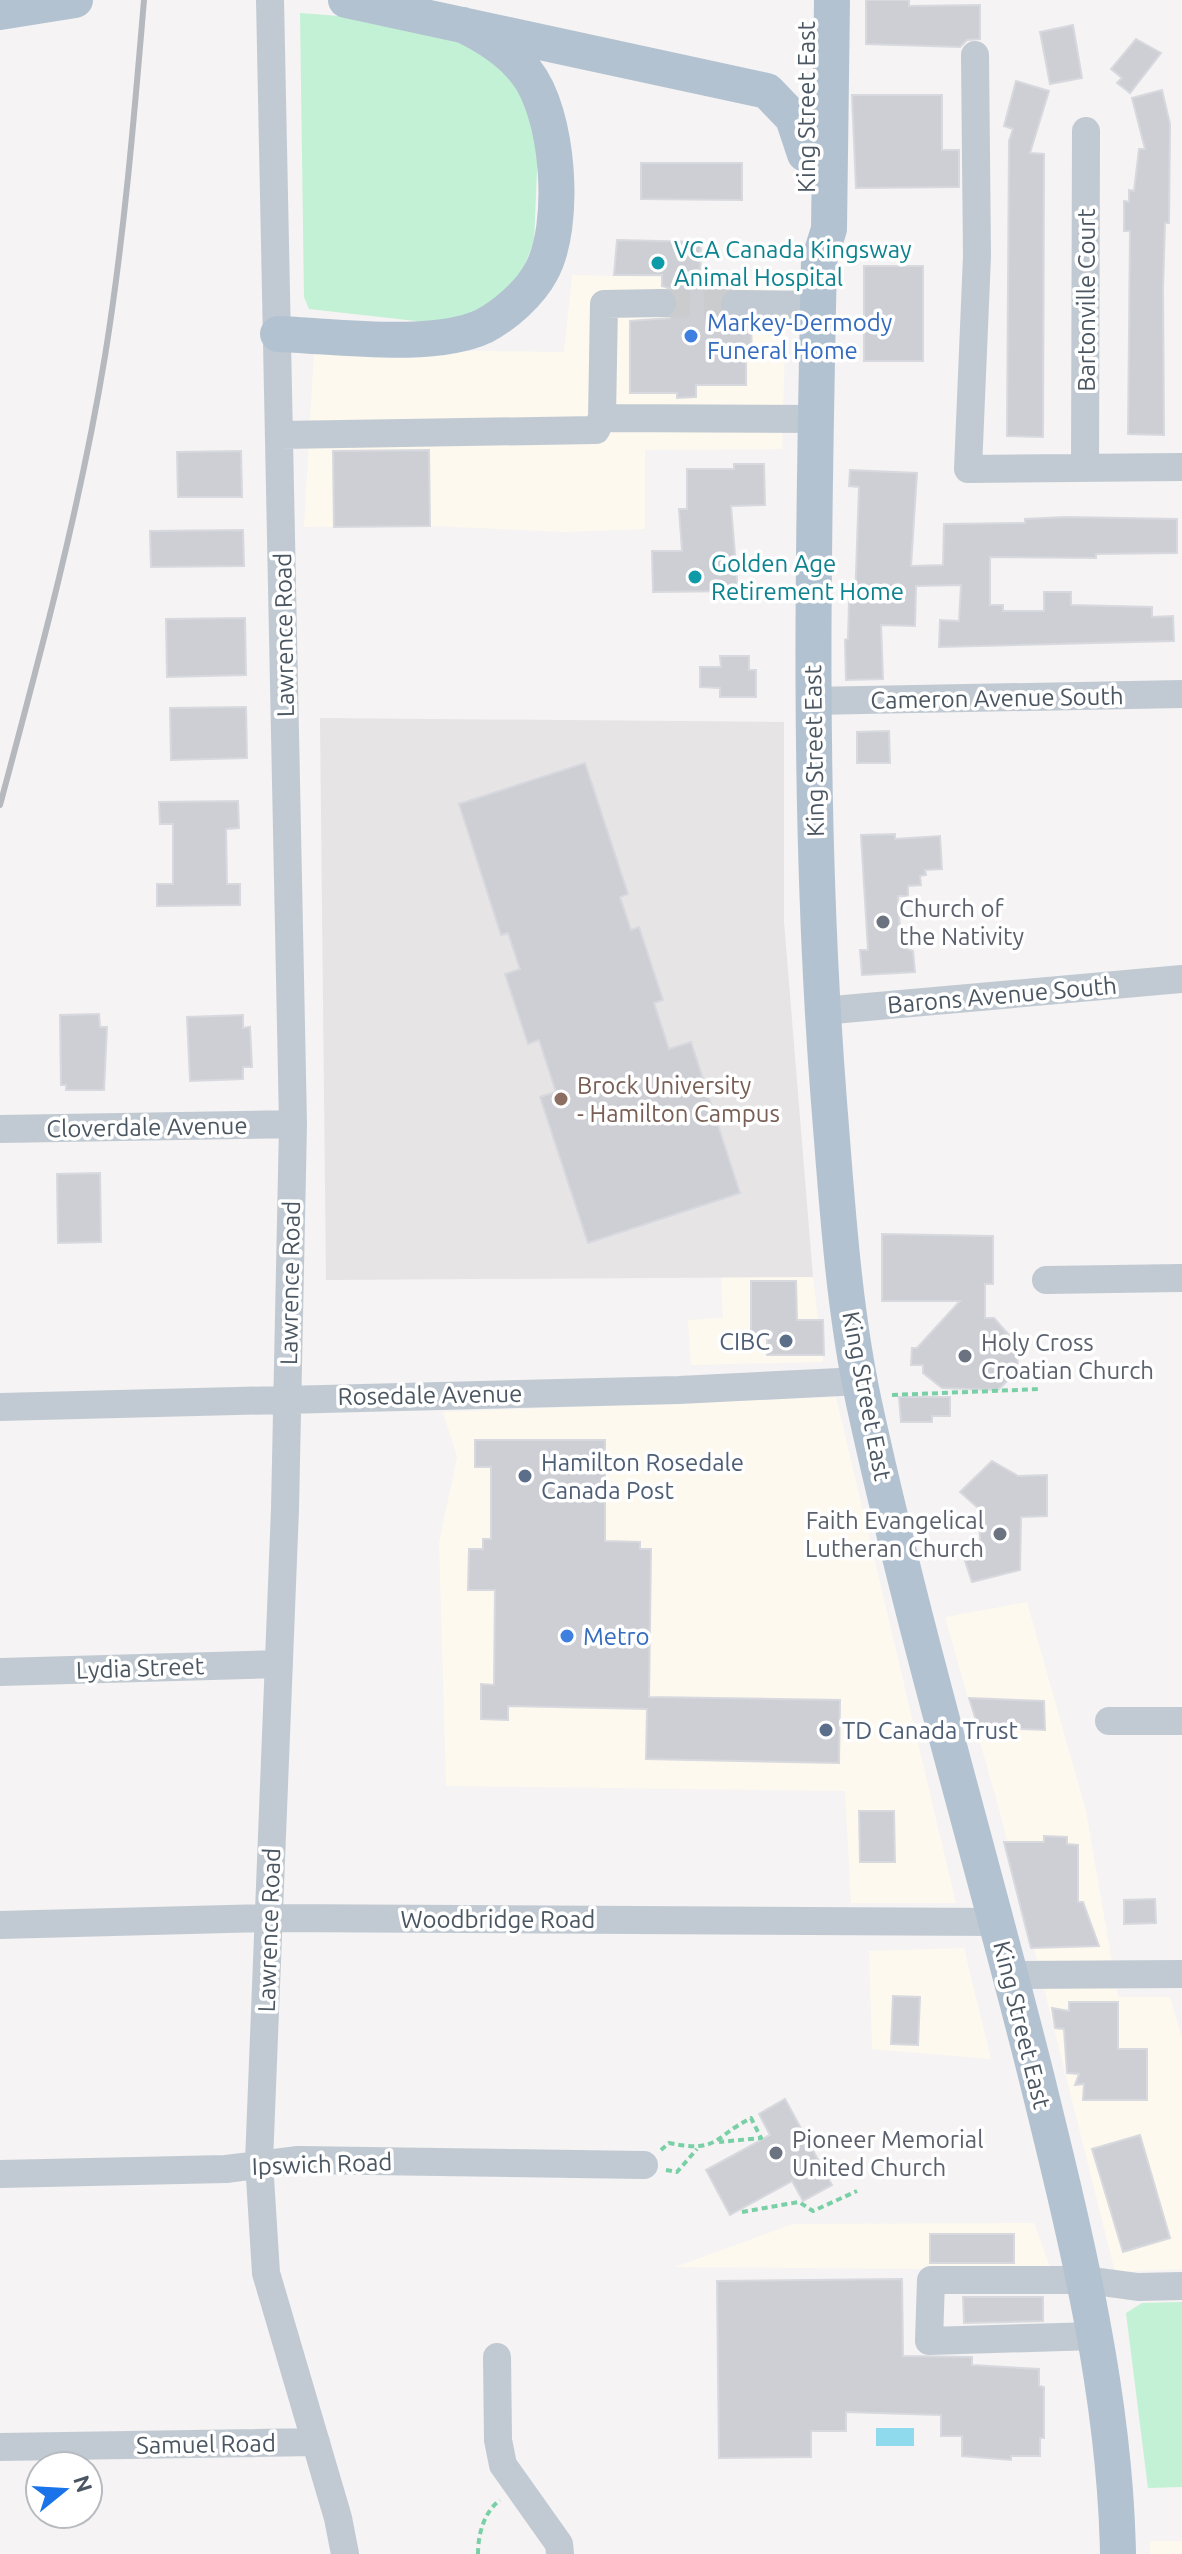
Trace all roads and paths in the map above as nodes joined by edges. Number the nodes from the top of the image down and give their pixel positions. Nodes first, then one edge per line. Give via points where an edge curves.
1 (75, 0) edge
2 (270, 0) edge
3 (346, 0) edge
4 (819, 8) edge
5 (0, 12) edge
6 (463, 25) junction
7 (975, 55) dead end
8 (1086, 131) dead end
9 (805, 154) junction
10 (819, 261) junction
11 (662, 303) tunnel mouth
12 (735, 304) tunnel mouth
13 (818, 305) junction
14 (278, 334) junction
15 (602, 418) junction
16 (816, 419) junction
17 (281, 435) junction
18 (1182, 467) edge
19 (1085, 468) junction
20 (1182, 694) edge
21 (811, 701) junction
22 (1182, 979) edge
23 (822, 1011) junction
24 (293, 1124) junction
25 (0, 1129) edge
26 (1182, 1278) edge
27 (1046, 1280) dead end
28 (876, 1388) junction
29 (1041, 1389) dead end
30 (288, 1401) junction
31 (0, 1407) edge
32 (279, 1664) junction
33 (0, 1672) edge
34 (1109, 1721) dead end
35 (1182, 1721) edge
36 (270, 1918) junction
37 (996, 1922) junction
38 (0, 1925) edge
39 (1182, 1974) edge
40 (1010, 1975) junction
41 (719, 2142) junction
42 (697, 2149) junction
43 (259, 2162) junction
44 (644, 2165) junction
45 (0, 2174) edge
46 (857, 2191) dead end
47 (742, 2212) dead end
48 (1086, 2280) junction
49 (1182, 2286) edge
50 (1095, 2336) junction
51 (497, 2357) dead end
52 (316, 2442) junction
53 (0, 2447) edge
54 (518, 2487) junction
55 (345, 2554) edge
56 (478, 2554) edge
57 (560, 2554) edge
58 (1118, 2554) edge

1 - 5 main road
2 - 14 street, Lawrence Road
3 - 6 main road
4 - 9 main road, King Street East
4 - 10 main road, King Street East via 829,229
6 - 9 main road via 767,91 793,118
6 - 14 main road via 510,54 527,72 546,109 555,180 553,228 542,270 508,309 470,332 404,340
7 - 19 street via 977,256 968,469
8 - 19 street, Bartonville Court
9 - 10 main road, King Street East via 807,225
10 - 13 main road, King Street East
11 - 15 street via 604,304
12 - 13 street
13 - 16 main road, King Street East
14 - 17 street, Lawrence Road
15 - 16 street
15 - 17 street via 596,430
16 - 21 main road, King Street East
17 - 24 street, Lawrence Road
18 - 19 street
20 - 21 street, Cameron Avenue South
21 - 23 main road, King Street East
22 - 23 street, Barons Avenue South
23 - 28 main road, King Street East via 837,1200
24 - 25 street, Cloverdale Avenue
24 - 30 street, Lawrence Road
26 - 27 street
28 - 29 path
28 - 30 street, Rosedale Avenue
28 - 37 main road, King Street East via 928,1669
30 - 31 street, Rosedale Avenue
30 - 32 street, Lawrence Road
32 - 33 street, Lydia Street
32 - 36 street, Lawrence Road
34 - 35 street
36 - 37 street, Woodbridge Road
36 - 38 street, Woodbridge Road
36 - 43 street, Lawrence Road
37 - 40 main road, King Street East
39 - 40 street
40 - 48 main road, King Street East
41 - 41 path via 733,2141 761,2138 751,2118
41 - 42 path
42 - 44 path via 669,2143
42 - 44 path via 677,2172
43 - 44 street, Ipswich Road
43 - 45 street, Ipswich Road via 226,2169
43 - 52 street, Lawrence Road via 266,2273
46 - 47 path via 813,2211 799,2202
48 - 49 street
48 - 50 main road, King Street East
48 - 50 street via 931,2280 929,2341
50 - 58 main road, King Street East via 1117,2502
51 - 54 street via 498,2440 503,2465
52 - 53 street, Samuel Road
52 - 55 street, Lawrence Road
54 - 56 path via 491,2508 478,2539
54 - 57 street via 559,2544

